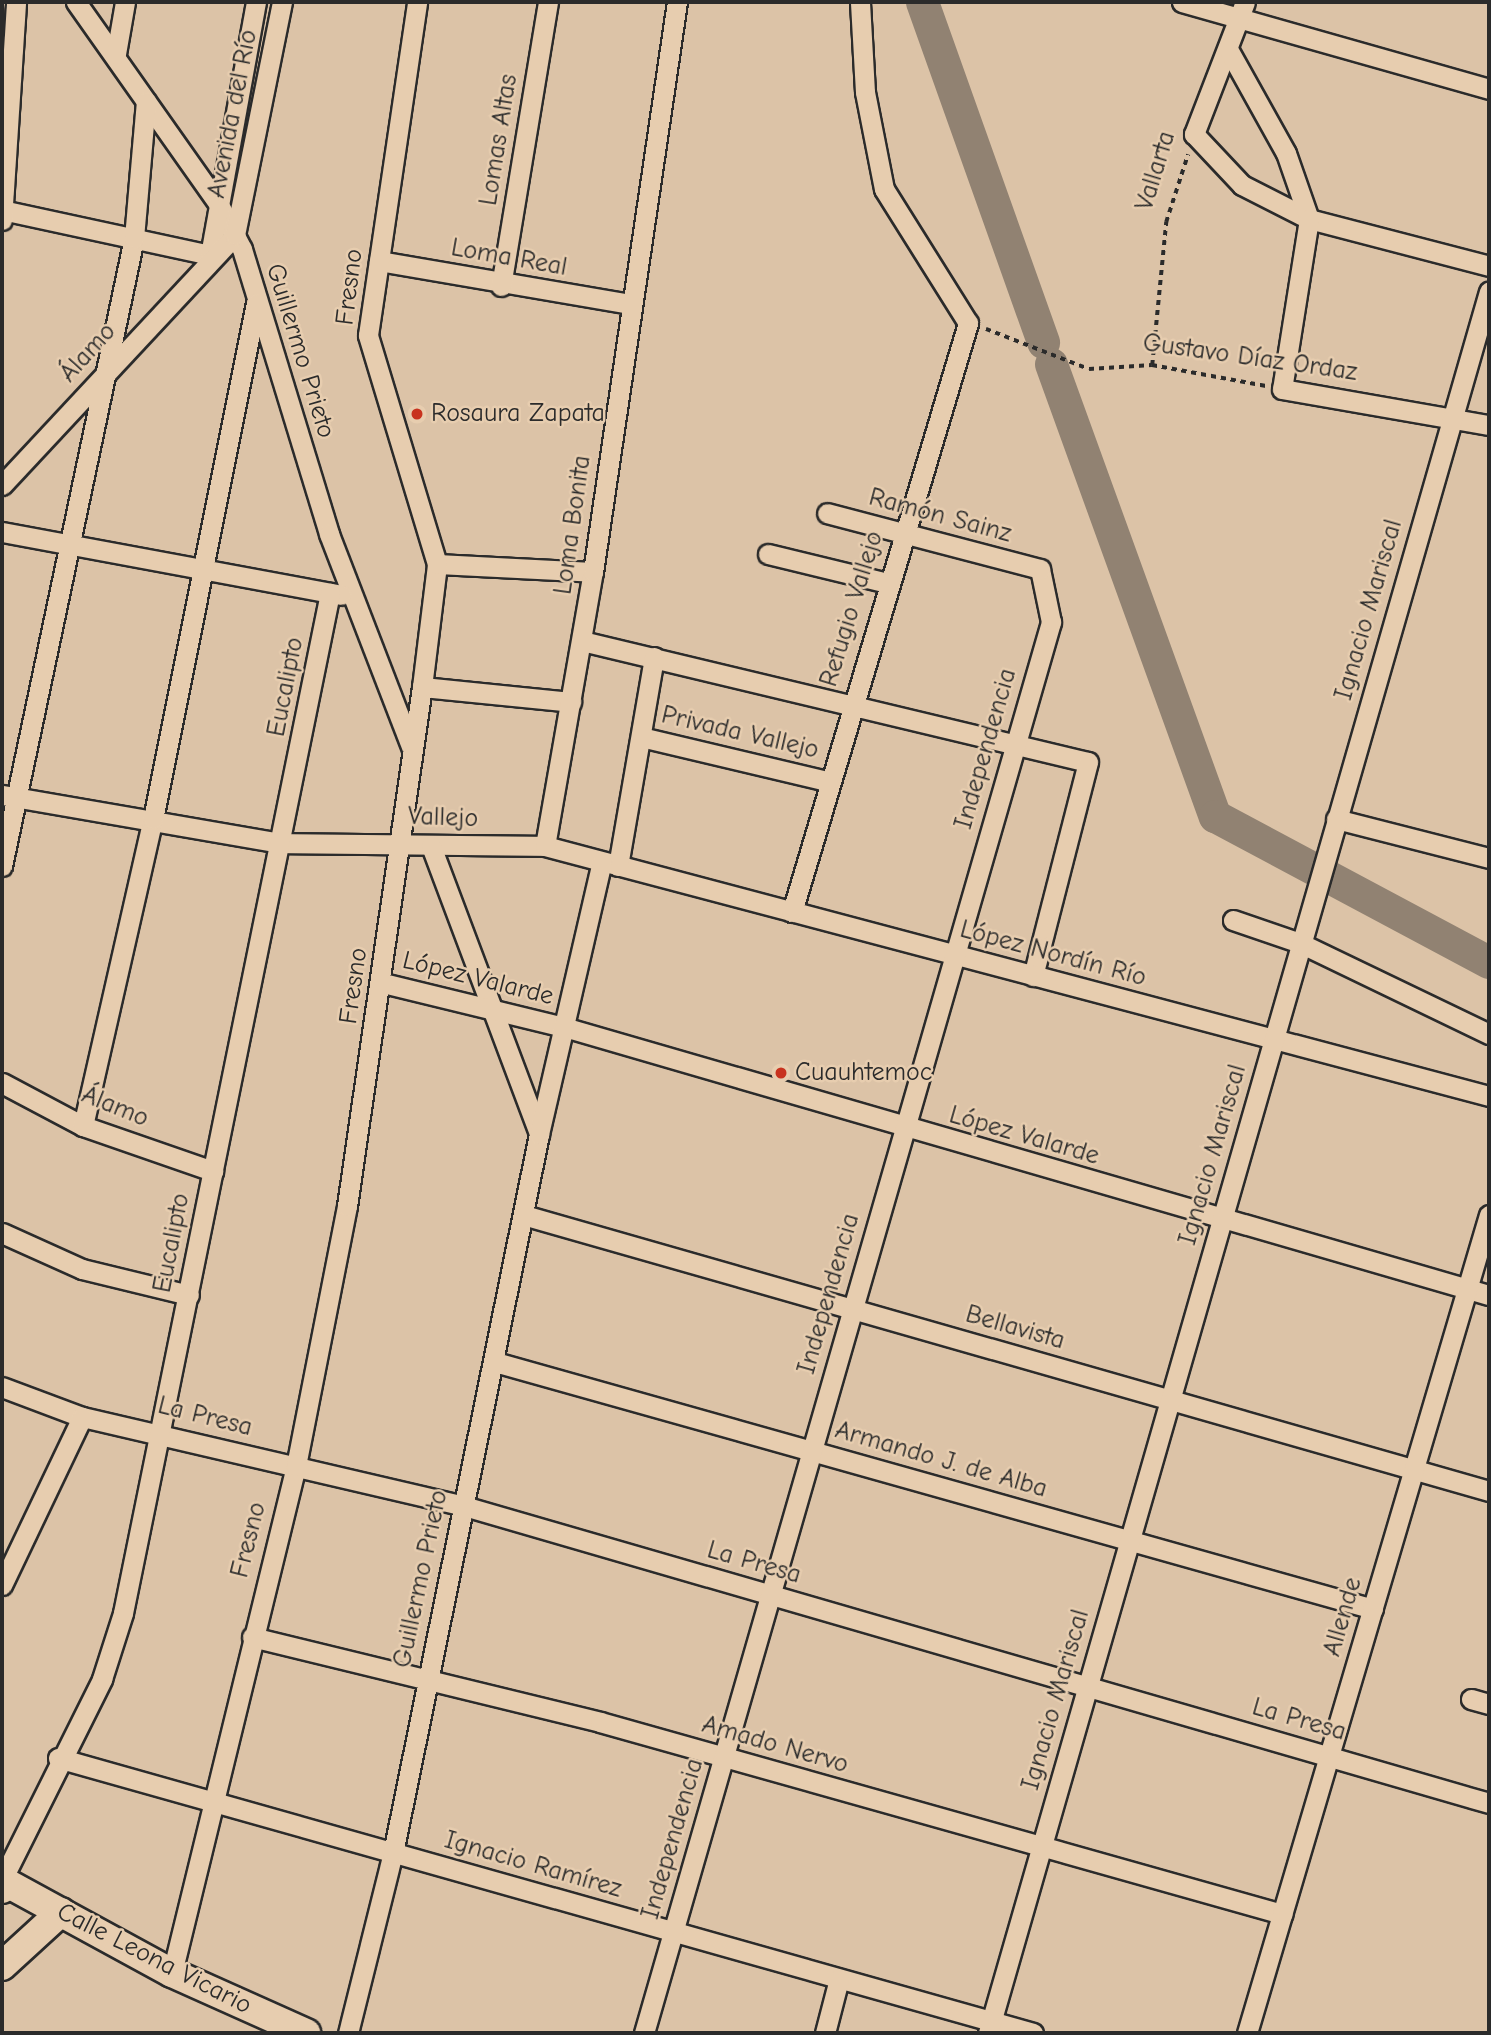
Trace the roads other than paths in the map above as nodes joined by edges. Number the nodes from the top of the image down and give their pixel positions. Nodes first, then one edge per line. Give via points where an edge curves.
1 (16, 2) edge
2 (76, 2) edge
3 (125, 2) edge
4 (256, 2) edge
5 (282, 2) edge
6 (417, 2) edge
7 (548, 2) edge
8 (677, 2) edge
9 (860, 2) edge
10 (1182, 2) edge
11 (1242, 10) edge
12 (1228, 49) junction
13 (116, 54) junction
14 (1489, 89) edge
15 (146, 102) junction
16 (218, 203) junction
17 (2, 214) edge
18 (1309, 219) junction
19 (235, 235) junction
20 (134, 238) junction
21 (210, 255) junction
22 (379, 261) junction
23 (1489, 266) edge
24 (501, 286) junction
25 (1489, 292) edge
26 (256, 303) junction
27 (630, 304) junction
28 (104, 375) junction
29 (1453, 416) junction
30 (1489, 425) edge
31 (2, 485) edge
32 (827, 513) dead end
33 (2, 532) edge
34 (902, 533) junction
35 (69, 545) junction
36 (768, 554) dead end
37 (437, 564) junction
38 (201, 569) junction
39 (1040, 569) joint
40 (593, 572) junction
41 (888, 583) junction
42 (330, 593) junction
43 (356, 598) junction
44 (582, 641) junction
45 (654, 657) junction
46 (422, 687) junction
47 (571, 702) junction
48 (850, 704) junction
49 (640, 737) junction
50 (1014, 744) junction
51 (412, 749) junction
52 (827, 781) junction
53 (9, 797) edge
54 (153, 820) junction
55 (1334, 826) junction
56 (279, 843) junction
57 (398, 843) junction
58 (431, 846) junction
59 (545, 846) junction
60 (1489, 858) edge
61 (610, 864) junction
62 (2, 866) edge
63 (792, 912) junction
64 (1233, 920) dead end
65 (1302, 937) junction
66 (955, 955) junction
67 (1033, 975) junction
68 (383, 983) junction
69 (487, 1008) junction
70 (564, 1027) junction
71 (1489, 1034) edge
72 (1273, 1039) junction
73 (2, 1083) edge
74 (1489, 1096) edge
75 (83, 1126) junction
76 (904, 1128) junction
77 (539, 1135) junction
78 (213, 1171) junction
79 (1489, 1215) edge
80 (527, 1216) junction
81 (1222, 1220) junction
82 (2, 1233) edge
83 (1467, 1289) junction
84 (189, 1295) junction
85 (1489, 1295) edge
86 (853, 1309) junction
87 (495, 1362) junction
88 (2, 1387) edge
89 (1170, 1400) junction
90 (82, 1417) junction
91 (160, 1432) junction
92 (812, 1451) junction
93 (296, 1466) junction
94 (1414, 1469) junction
95 (1489, 1491) edge
96 (464, 1506) junction
97 (1129, 1541) junction
98 (2, 1585) edge
99 (771, 1595) junction
100 (1373, 1609) junction
101 (252, 1636) junction
102 (426, 1681) junction
103 (1087, 1686) junction
104 (1329, 1756) junction
105 (58, 1758) junction
106 (724, 1758) junction
107 (213, 1802) junction
108 (1489, 1803) edge
109 (1041, 1847) junction
110 (393, 1853) junction
111 (3, 1884) edge
112 (61, 1913) junction
113 (1282, 1914) junction
114 (674, 1932) junction
115 (2, 1966) edge
116 (172, 1973) junction
117 (839, 1979) junction
118 (989, 2027) edge
119 (306, 2033) edge
120 (348, 2033) edge
121 (644, 2033) edge
122 (825, 2033) edge
123 (1033, 2033) edge
124 (1247, 2033) edge

1 - 17 street
2 - 13 street, Guillermo Prieto
3 - 13 street
4 - 16 street, Avenida del Río
5 - 19 street, Avenida del Río
6 - 22 street, Fresno
7 - 24 street, Lomas Altas
8 - 27 street, Loma Bonita
9 - 34 street, Refugio Vallejo via 865,92 884,189 968,323
10 - 11 street
11 - 12 street, Vallarta
11 - 14 street
12 - 18 street via 1286,152
12 - 18 street, Vallarta via 1194,134 1242,185
13 - 15 street, Guillermo Prieto
15 - 16 street, Guillermo Prieto
15 - 20 street
16 - 19 street, Guillermo Prieto
16 - 21 street
17 - 20 street
18 - 23 street
18 - 29 street, Gustavo Díaz Ordaz via 1282,389
19 - 21 street, Álamo
19 - 26 street, Guillermo Prieto
20 - 21 street
20 - 28 street
21 - 28 street, Álamo
22 - 24 street, Loma Real
22 - 37 street, Fresno via 368,335
24 - 27 street, Loma Real
25 - 29 street, Ignacio Mariscal
26 - 38 street
26 - 43 street, Guillermo Prieto via 329,534
27 - 40 street, Loma Bonita
28 - 31 street, Álamo
28 - 35 street
29 - 30 street, Gustavo Díaz Ordaz
29 - 55 street, Ignacio Mariscal
32 - 34 street, Ramón Sainz
33 - 35 street
34 - 39 street, Ramón Sainz
34 - 41 street, Refugio Vallejo
35 - 38 street
35 - 53 street
36 - 41 street
37 - 40 street
37 - 46 street, Fresno
38 - 42 street
38 - 54 street
39 - 50 street, Independencia via 1051,622
40 - 44 street, Loma Bonita
41 - 48 street, Refugio Vallejo
42 - 43 street
42 - 56 street, Eucalipto
43 - 51 street, Guillermo Prieto
44 - 45 street
44 - 47 street, Loma Bonita
45 - 48 street
45 - 49 street, Guillermo Prieto
46 - 47 street
46 - 51 street, Fresno
47 - 59 street, Loma Bonita
48 - 50 street
48 - 52 street, Refugio Vallejo
49 - 52 street, Privada Vallejo
49 - 61 street, Guillermo Prieto
50 - 66 street, Independencia
50 - 67 street via 1088,762
51 - 57 street, Fresno
52 - 63 street, Refugio Vallejo
53 - 54 street, Vallejo
53 - 62 street
54 - 56 street, Vallejo
54 - 75 street
55 - 60 street
55 - 65 street, Ignacio Mariscal
56 - 57 street, Vallejo
56 - 78 street, Eucalipto
57 - 58 street, Vallejo
57 - 68 street, Fresno
58 - 59 street, Vallejo
58 - 69 street
59 - 61 street, Vallejo
61 - 63 street, López Nordín Río
61 - 70 street, Guillermo Prieto
63 - 66 street, López Nordín Río
64 - 65 street
65 - 71 street
65 - 72 street, Ignacio Mariscal
66 - 67 street, López Nordín Río
66 - 76 street, Independencia
67 - 72 street, López Nordín Río
68 - 69 street, López Valarde
68 - 93 street, Fresno
69 - 70 street, López Valarde
69 - 77 street
70 - 76 street, López Valarde
70 - 77 street, Guillermo Prieto
72 - 74 street, López Nordín Río
72 - 81 street, Ignacio Mariscal
73 - 75 street, Álamo
75 - 78 street, Álamo
76 - 81 street, López Valarde
76 - 86 street, Independencia
77 - 80 street, Guillermo Prieto
78 - 84 street, Eucalipto
79 - 83 street, Allende
80 - 86 street, Bellavista
80 - 87 street, Guillermo Prieto
81 - 83 street, López Valarde
81 - 89 street, Ignacio Mariscal
82 - 84 street via 82,1269
83 - 85 street, López Valarde
83 - 94 street, Allende
84 - 91 street, Eucalipto
86 - 89 street, Bellavista
86 - 92 street, Independencia
87 - 92 street, Armando J. de Alba
87 - 96 street, Guillermo Prieto
88 - 90 street, La Presa
89 - 94 street, Bellavista
89 - 97 street, Ignacio Mariscal
90 - 91 street, La Presa
90 - 98 street
91 - 93 street, La Presa
91 - 105 street, Eucalipto via 123,1614 102,1679
92 - 97 street, Armando J. de Alba
92 - 99 street, Independencia
93 - 96 street, La Presa
93 - 101 street, Fresno
94 - 95 street, Bellavista
94 - 100 street, Allende
96 - 99 street, La Presa
96 - 102 street, Guillermo Prieto
97 - 100 street, Armando J. de Alba
97 - 103 street, Ignacio Mariscal
99 - 103 street, La Presa
99 - 106 street, Independencia
100 - 104 street, Allende
101 - 102 street, Amado Nervo
101 - 107 street, Fresno
102 - 106 street, Amado Nervo
102 - 110 street, Guillermo Prieto
103 - 104 street, La Presa
103 - 109 street, Ignacio Mariscal
104 - 108 street, La Presa
104 - 113 street, Allende
105 - 107 street, Ignacio Ramírez
105 - 111 street, Eucalipto
106 - 109 street, Amado Nervo
106 - 114 street, Independencia
107 - 110 street, Ignacio Ramírez
107 - 116 street, Fresno
109 - 113 street, Amado Nervo
109 - 118 street, Ignacio Mariscal
110 - 114 street, Ignacio Ramírez
110 - 120 street, Guillermo Prieto
111 - 112 main road, Calle Leona Vicario
112 - 115 main road
112 - 116 main road, Calle Leona Vicario
113 - 124 street, Allende
114 - 117 street, Ignacio Ramírez
114 - 121 street, Independencia
116 - 119 main road, Calle Leona Vicario
117 - 118 street, Ignacio Ramírez
117 - 122 street
118 - 123 street, Ignacio Ramírez

